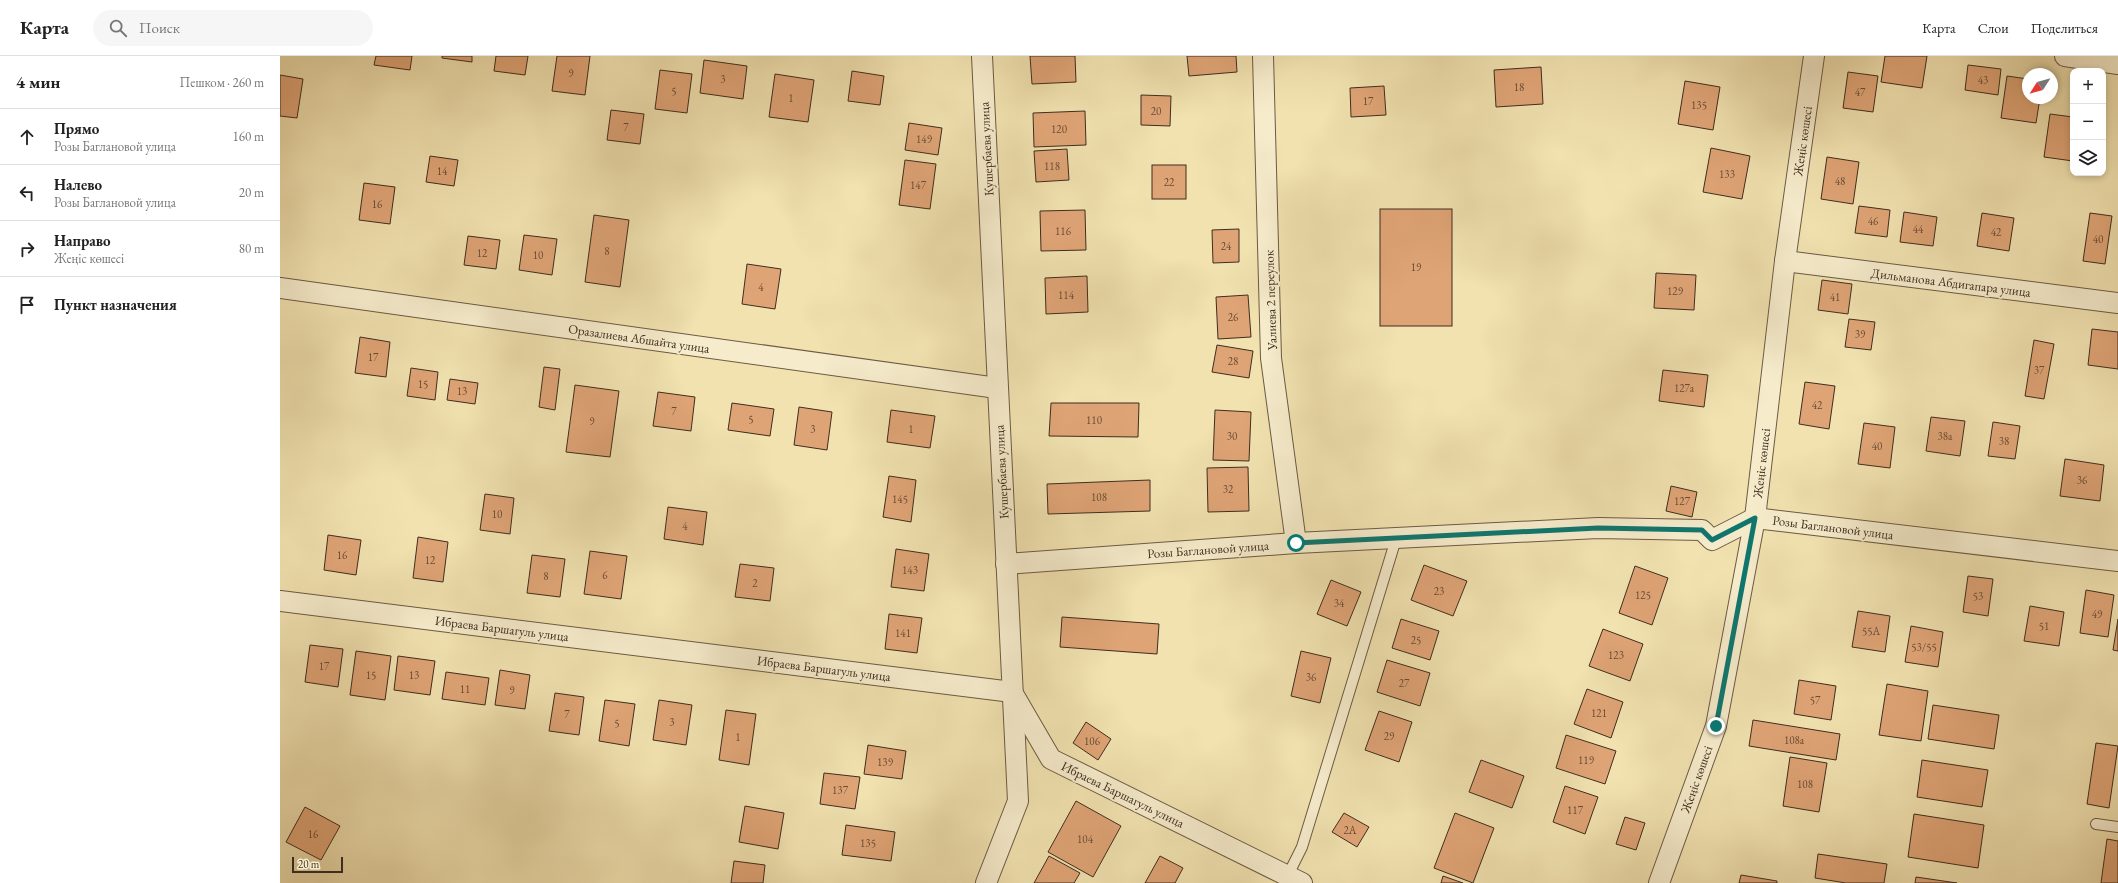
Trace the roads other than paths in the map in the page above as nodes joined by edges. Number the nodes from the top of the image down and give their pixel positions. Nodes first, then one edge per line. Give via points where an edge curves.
1 (982, 56) edge
2 (1263, 56) edge
3 (1814, 56) edge
4 (2065, 56) edge
5 (2118, 64) edge
6 (1785, 261) junction
7 (280, 288) edge
8 (2118, 303) edge
9 (997, 388) junction
10 (1755, 518) junction
11 (1396, 539) junction
12 (1296, 543) junction
13 (2118, 561) edge
14 (1006, 564) junction
15 (280, 601) edge
16 (1012, 692) junction
17 (2096, 824) dead end
18 (2118, 827) edge
19 (1292, 880) edge
20 (986, 883) edge
21 (1659, 883) edge

1 - 9 street, Кушербаева улица
2 - 12 street, Уалиева 2 переулок via 1271,358
3 - 6 street, Жеңіс көшесі
4 - 5 street
6 - 8 street, Дильманова Абдигапара улица
6 - 10 street, Жеңіс көшесі
7 - 9 street, Оразалиева Абшайта улица
9 - 14 street, Кушербаева улица
10 - 11 street, Розы Баглановой улица via 1712,540 1702,530 1598,528
10 - 13 street, Розы Баглановой улица
10 - 21 street, Жеңіс көшесі via 1716,726
11 - 12 street, Розы Баглановой улица
11 - 19 lane
12 - 14 street, Розы Баглановой улица
14 - 16 street, Кушербаева улица
15 - 16 street, Ибраева Баршагуль улица
16 - 19 street, Ибраева Баршагуль улица via 1051,759
16 - 20 street, Кушербаева улица via 1018,801
17 - 18 lane

